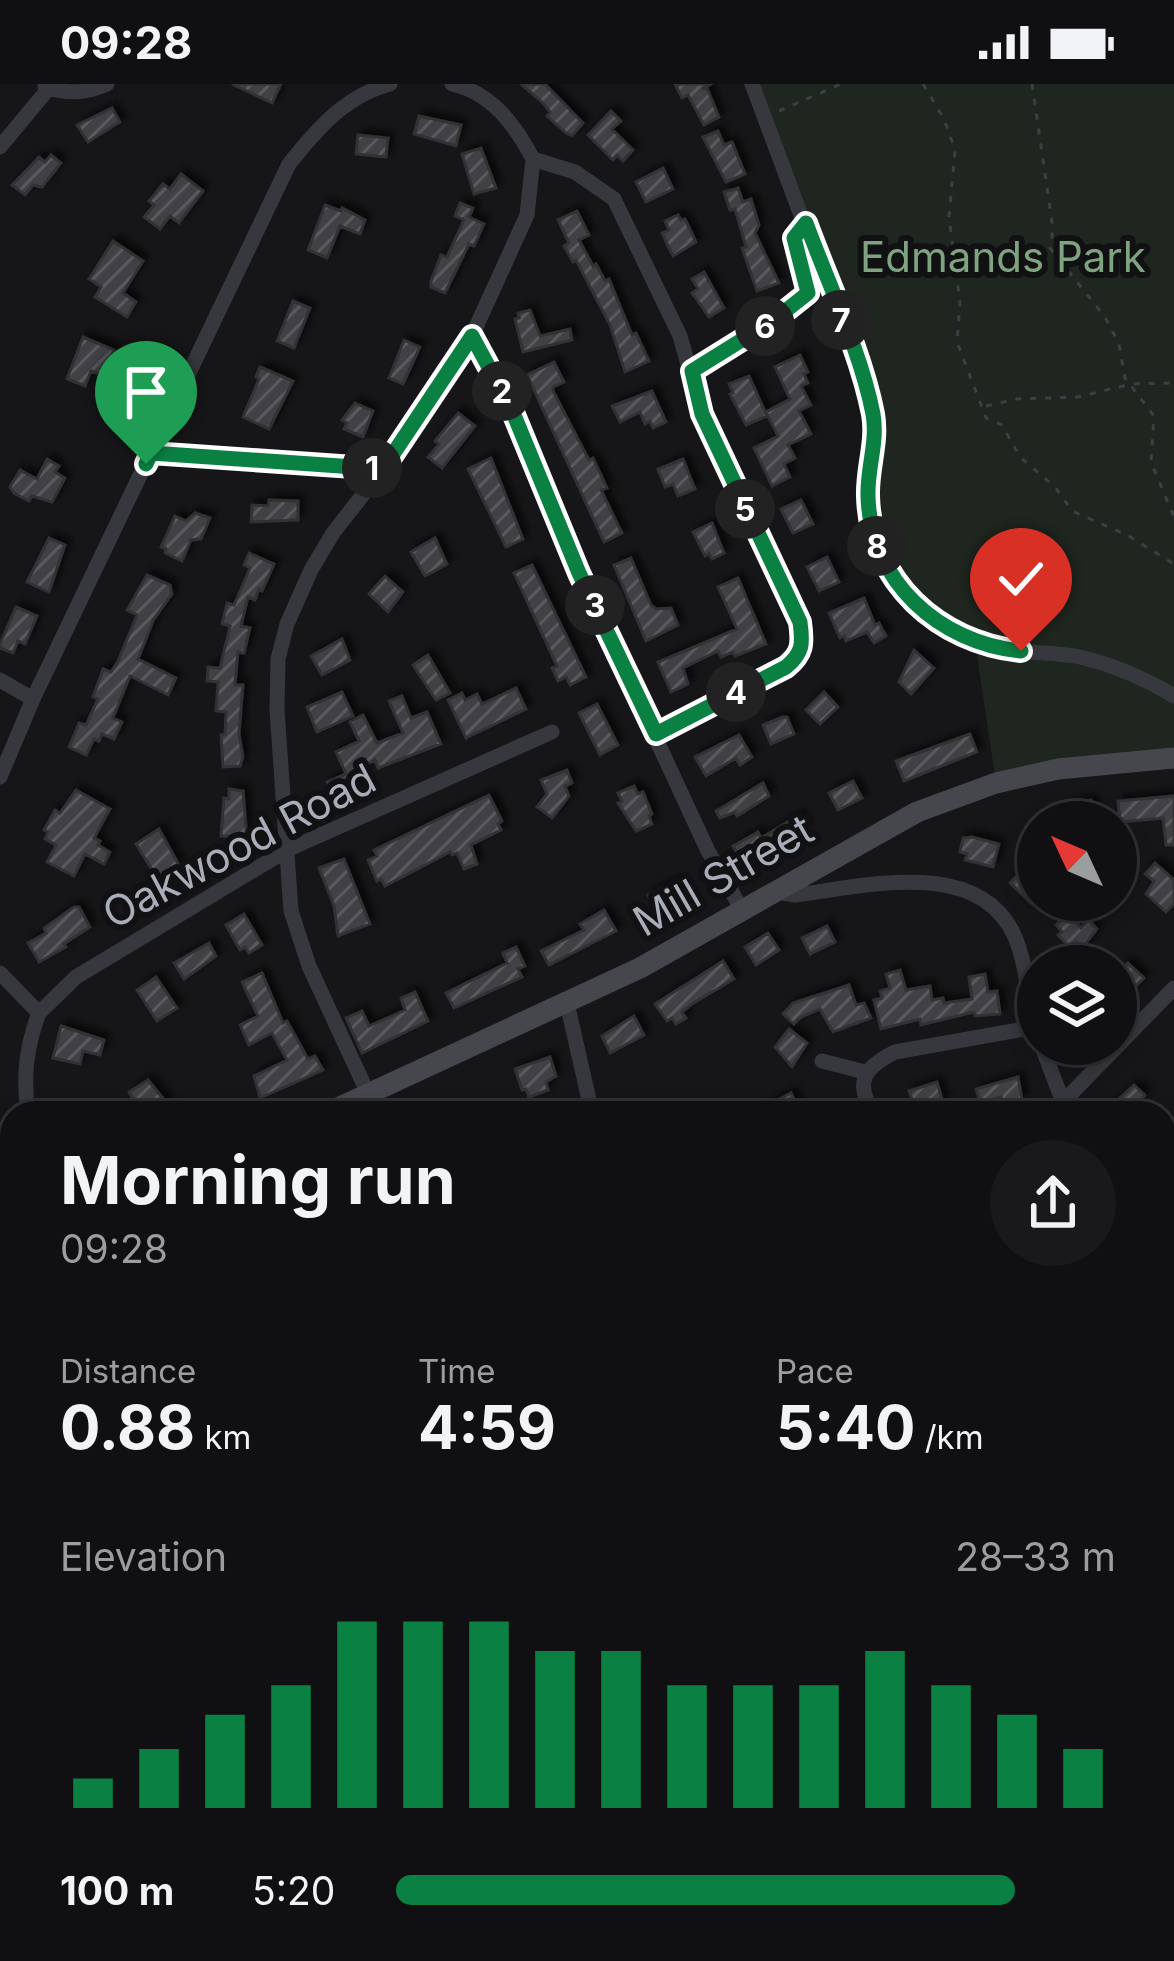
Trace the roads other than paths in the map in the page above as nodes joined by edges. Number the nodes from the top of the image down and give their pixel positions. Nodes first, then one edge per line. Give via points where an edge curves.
1 (107, 84) edge
2 (390, 84) edge
3 (452, 84) edge
4 (752, 84) edge
5 (46, 86) edge
6 (0, 147) edge
7 (533, 159) junction
8 (774, 320) road end
9 (472, 336) junction
10 (692, 371) junction
11 (151, 453) junction
12 (383, 469) junction
13 (0, 680) edge
14 (1174, 696) edge
15 (33, 699) junction
16 (552, 731) dead end
17 (656, 734) junction
18 (1174, 758) edge
19 (0, 777) edge
20 (290, 849) junction
21 (772, 892) junction
22 (741, 908) junction
23 (1017, 948) edge
24 (0, 973) edge
25 (1174, 988) edge
26 (567, 1004) junction
27 (39, 1013) junction
28 (1017, 1038) edge
29 (822, 1060) dead end
30 (1049, 1065) edge
31 (865, 1072) junction
32 (26, 1101) edge
33 (372, 1101) edge
34 (377, 1101) edge
35 (589, 1101) edge
36 (869, 1101) edge
37 (1062, 1101) edge
38 (1071, 1101) edge

1 - 5 street via 89,92
2 - 11 street via 329,117 290,164
3 - 7 street via 494,104
4 - 14 street via 866,387 874,430 870,519 899,586 927,615 970,639 1099,662
5 - 6 street
7 - 9 street via 527,215
7 - 10 street via 575,172 614,199
8 - 10 street
9 - 12 street
9 - 17 street
10 - 17 street via 702,414 800,622 803,645 786,667
11 - 12 street
11 - 15 street
12 - 20 street via 311,571 278,659
13 - 15 street
15 - 19 street
16 - 20 street, Oakwood Road
17 - 22 street
18 - 21 street, Mill Street via 996,783 882,829
20 - 27 street, Oakwood Road via 76,977
20 - 33 street via 297,935
21 - 22 street, Mill Street
21 - 23 street via 926,881 958,886 999,914
22 - 26 street, Mill Street
24 - 27 street
25 - 38 street
26 - 34 street, Mill Street
26 - 35 street
27 - 32 street via 28,1045
28 - 31 street via 895,1052
29 - 31 street
30 - 37 street
31 - 36 street

